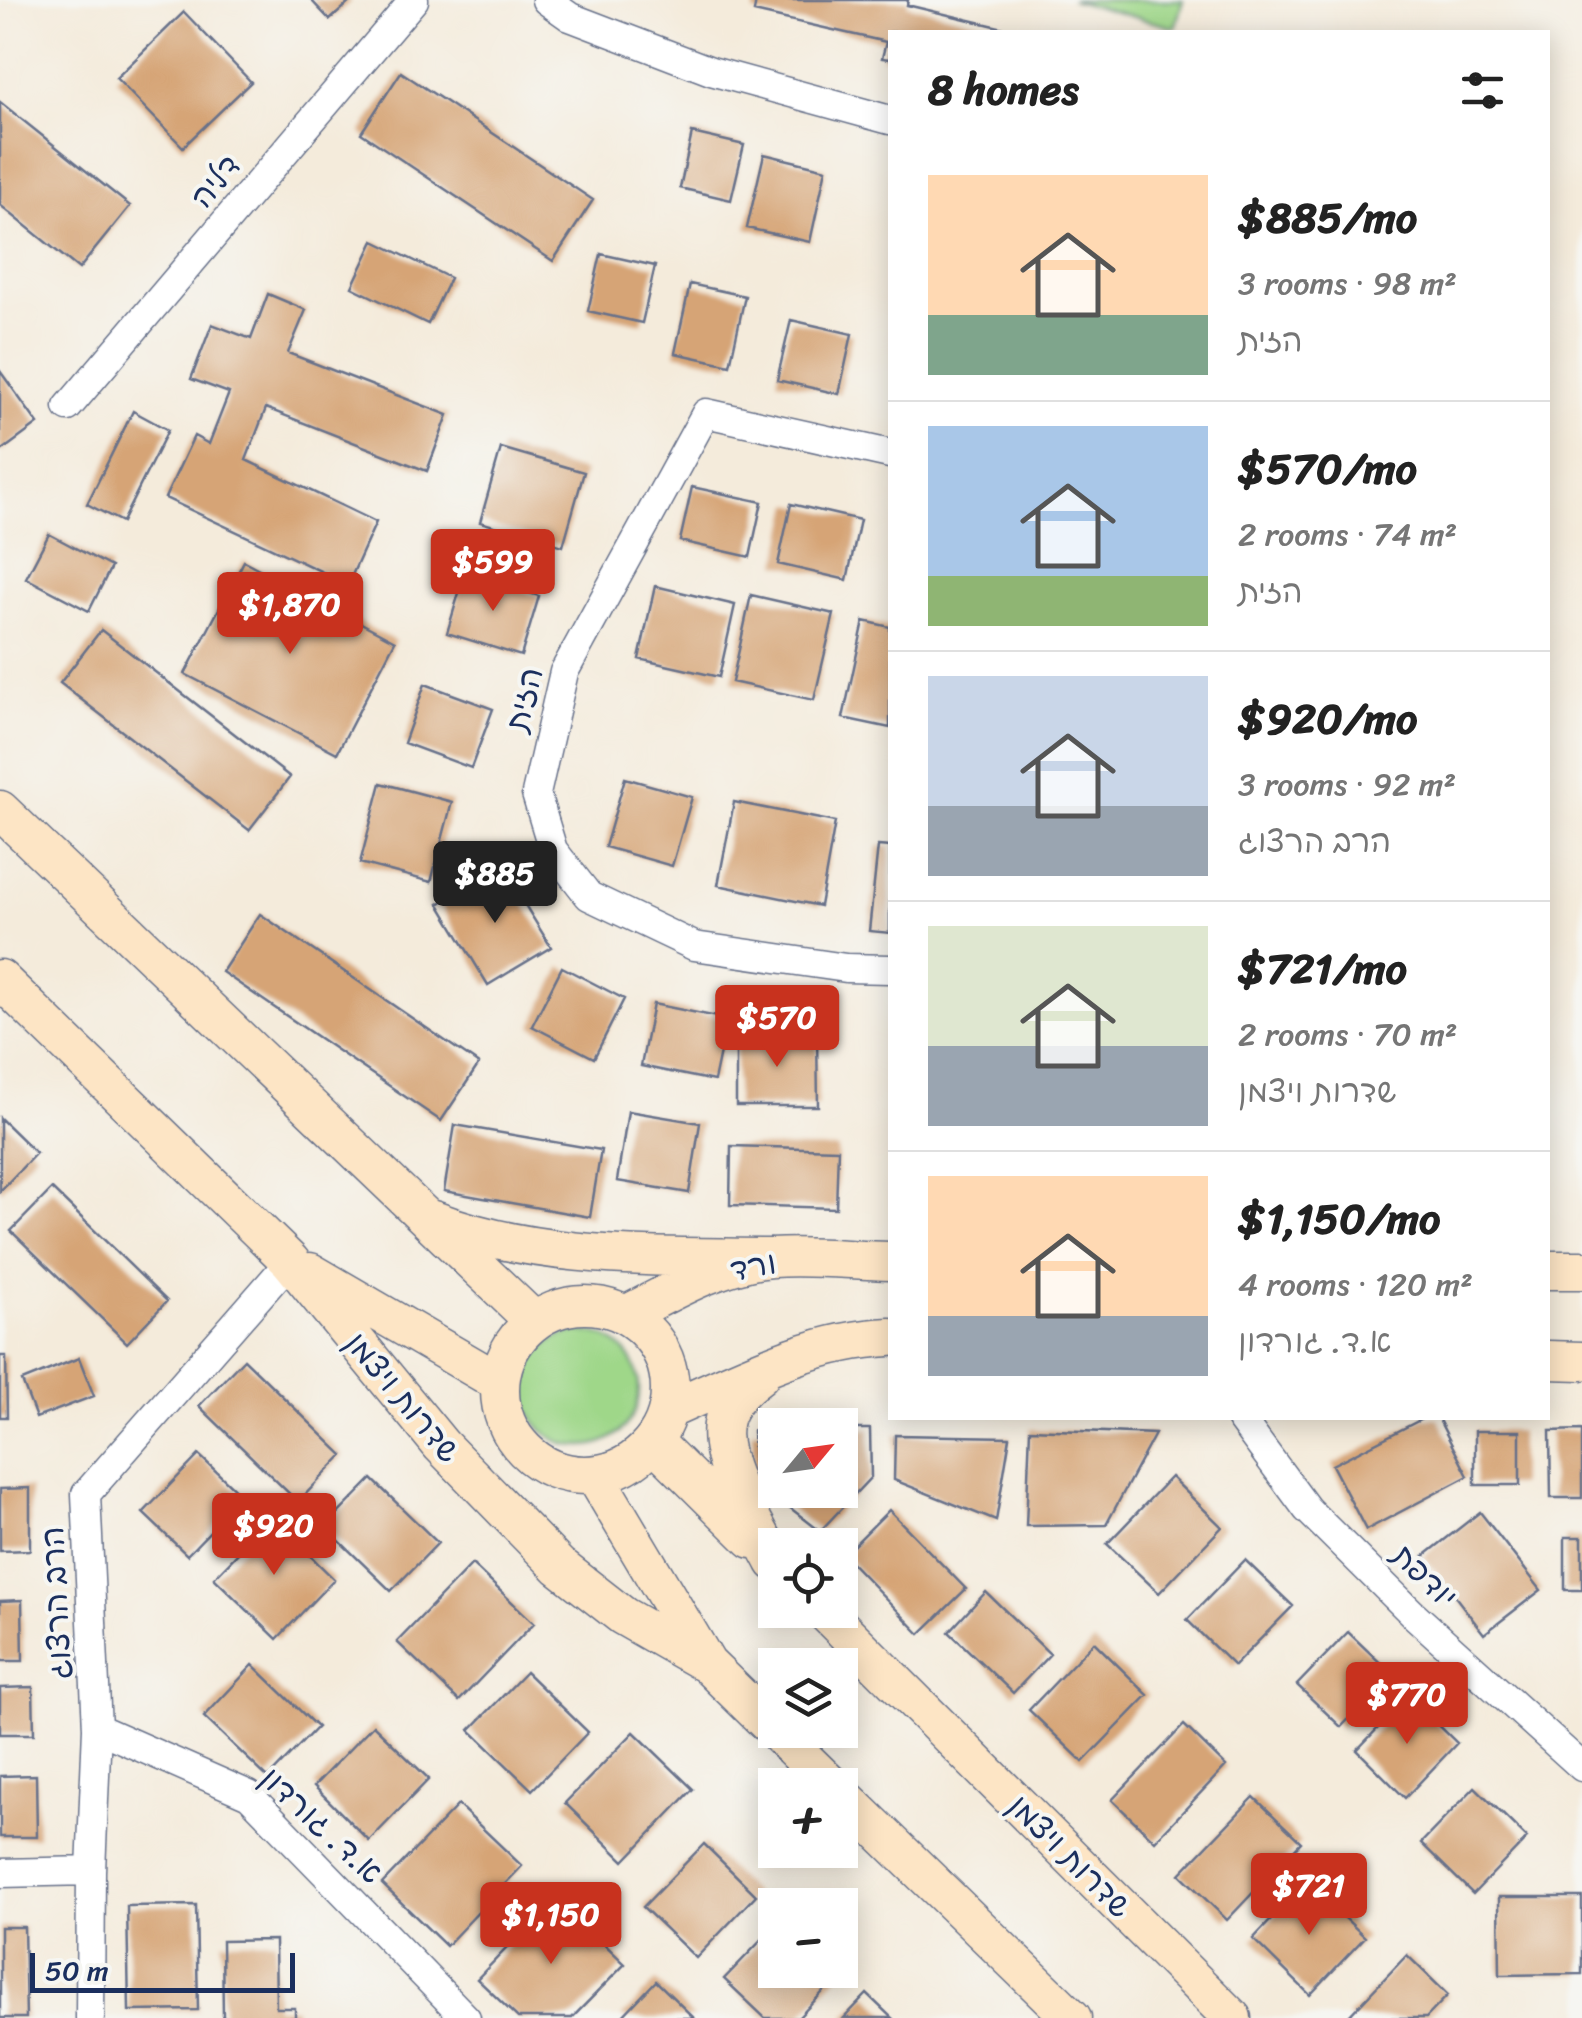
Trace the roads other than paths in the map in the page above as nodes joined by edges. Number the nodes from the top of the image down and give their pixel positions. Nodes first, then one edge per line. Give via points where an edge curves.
1 (414, 0) edge
2 (546, 0) edge
3 (888, 119) edge
4 (68, 407) dead end
5 (888, 454) edge
6 (0, 810) edge
7 (888, 970) edge
8 (1, 982) edge
9 (426, 1218) junction
10 (770, 1258) junction
11 (290, 1260) junction
12 (888, 1261) edge
13 (1550, 1270) edge
14 (1582, 1270) edge
15 (626, 1315) junction
16 (534, 1321) junction
17 (888, 1337) edge
18 (1550, 1360) edge
19 (1582, 1361) edge
20 (775, 1362) junction
21 (499, 1382) junction
22 (1241, 1420) edge
23 (661, 1426) junction
24 (595, 1476) junction
25 (758, 1528) edge
26 (758, 1542) edge
27 (841, 1628) edge
28 (707, 1664) junction
29 (97, 1728) junction
30 (1582, 1767) edge
31 (814, 1768) edge
32 (858, 1810) edge
33 (91, 1871) junction
34 (0, 1873) edge
35 (90, 2018) edge
36 (466, 2018) edge
37 (1072, 2018) edge
38 (1232, 2018) edge

1 - 4 street, דליה
2 - 3 street via 570,17 711,70
5 - 7 street, הזית via 706,413 564,672 536,794 553,850 589,896 630,918 694,946
6 - 9 street
8 - 11 street, שדרות ויצמן
9 - 10 street via 544,1248
9 - 16 street
10 - 12 street, ורד
10 - 15 street, ורד via 720,1271
11 - 21 street
11 - 28 street, שדרות ויצמן via 441,1445 559,1566 622,1616
11 - 29 street, הרב הרצוג via 86,1494
13 - 14 street
15 - 16 street via 579,1304
15 - 23 street via 663,1356 670,1382
16 - 21 street via 516,1338
17 - 20 street
18 - 19 street
20 - 23 street
20 - 25 street via 734,1398 723,1423 730,1472
21 - 24 street via 509,1431 526,1452 547,1468
22 - 30 street, יודפת via 1307,1509
23 - 24 street via 638,1458
23 - 26 street
24 - 28 street
27 - 38 street, שדרות ויצמן
28 - 31 street, שדרות ויצמן
29 - 33 street, הרב הרצוג
29 - 36 street, א.ד. גורדון via 249,1795
32 - 37 street
33 - 34 street
33 - 35 street, הרב הרצוג

